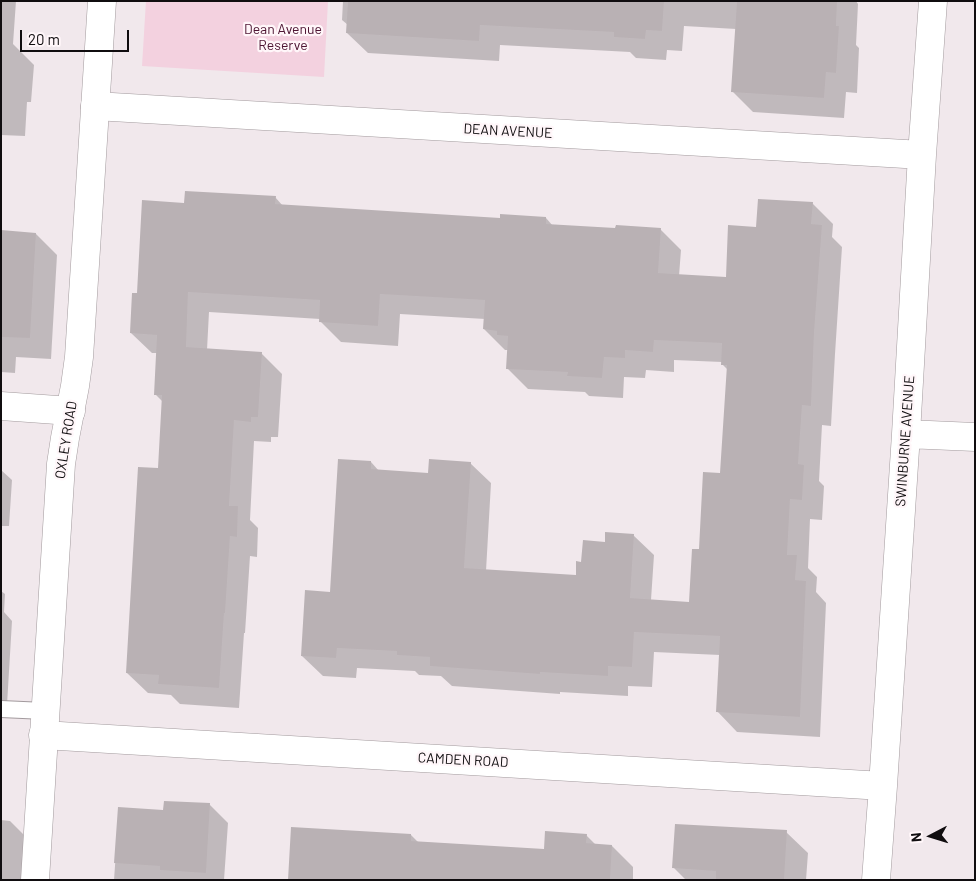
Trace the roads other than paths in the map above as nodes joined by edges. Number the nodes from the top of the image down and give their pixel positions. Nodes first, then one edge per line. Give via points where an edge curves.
1 (102, 1) edge
2 (933, 1) edge
3 (95, 106) junction
4 (922, 155) junction
5 (1, 406) edge
6 (71, 411) junction
7 (906, 434) junction
8 (975, 437) edge
9 (1, 709) edge
10 (44, 723) junction
11 (883, 786) junction
12 (35, 880) edge
13 (876, 880) edge

1 - 3 street, OXLEY ROAD
2 - 4 street, SWINBURNE AVENUE
3 - 4 street, DEAN AVENUE
3 - 6 street, OXLEY ROAD via 79,357
4 - 7 street, SWINBURNE AVENUE
5 - 6 street
6 - 10 street, OXLEY ROAD via 61,464
7 - 8 street
7 - 11 street, SWINBURNE AVENUE
9 - 10 lane
10 - 11 street, CAMDEN ROAD
10 - 12 street, OXLEY ROAD
11 - 13 street, SWINBURNE AVENUE

